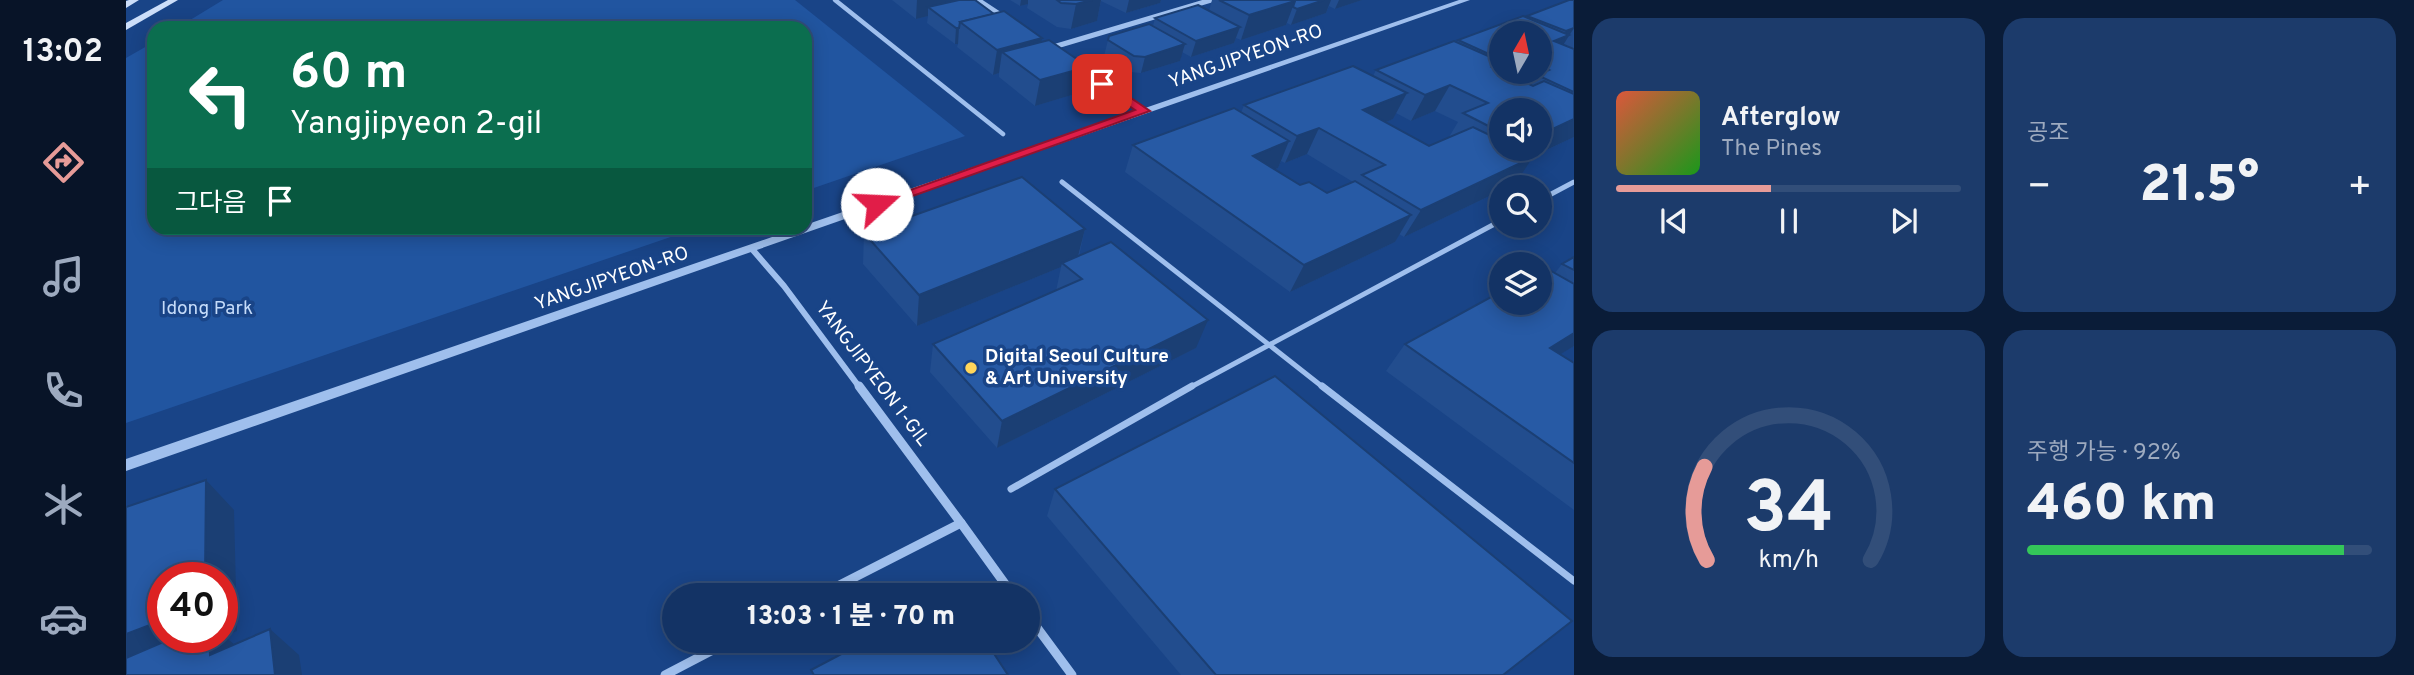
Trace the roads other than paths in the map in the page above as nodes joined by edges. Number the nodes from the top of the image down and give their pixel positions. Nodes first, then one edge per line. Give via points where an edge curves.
1 (135, 0) edge
2 (174, 0) edge
3 (835, 0) edge
4 (978, 0) edge
5 (1211, 0) edge
6 (1466, 0) edge
7 (126, 5) edge
8 (1009, 21) edge
9 (126, 27) edge
10 (1039, 41) edge
11 (1049, 48) junction
12 (1059, 55) edge
13 (1069, 62) edge
14 (1144, 111) junction
15 (1003, 134) dead end
16 (1062, 182) dead end
17 (1574, 182) edge
18 (1552, 194) edge
19 (1489, 227) edge
20 (812, 228) edge
21 (792, 235) edge
22 (752, 249) junction
23 (1267, 344) junction
24 (126, 464) edge
25 (1011, 489) dead end
26 (961, 523) junction
27 (1574, 581) edge
28 (844, 583) edge
29 (1004, 583) edge
30 (1040, 632) edge
31 (707, 653) edge
32 (665, 675) edge
33 (1072, 675) edge

1 - 7 main road
2 - 9 main road
3 - 15 street
4 - 8 street
5 - 11 street
6 - 14 street, YANGJIPYEON-RO
10 - 11 street
11 - 12 street
13 - 14 street
14 - 20 street, YANGJIPYEON-RO
16 - 23 street
17 - 18 street
19 - 23 street
21 - 22 street, YANGJIPYEON-RO
22 - 24 street, YANGJIPYEON-RO
22 - 26 street, YANGJIPYEON 1-GIL
23 - 25 street
23 - 27 street
26 - 28 street
26 - 29 street, YANGJIPYEON 1-GIL
30 - 33 street
31 - 32 street

